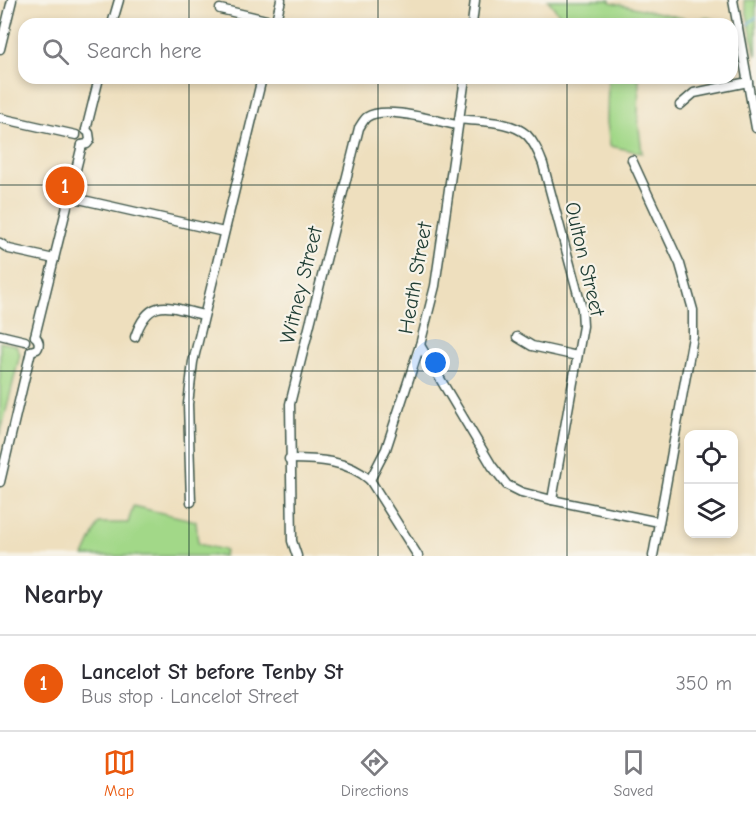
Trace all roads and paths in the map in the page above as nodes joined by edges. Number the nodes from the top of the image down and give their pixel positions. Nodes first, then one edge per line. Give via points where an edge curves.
1 (12, 0) edge
2 (118, 0) edge
3 (281, 0) edge
4 (475, 0) edge
5 (733, 0) edge
6 (220, 9) dead end
7 (114, 18) edge
8 (255, 18) edge
9 (276, 18) edge
10 (473, 18) edge
11 (736, 18) edge
12 (738, 27) edge
13 (0, 50) edge
14 (748, 82) junction
15 (98, 84) edge
16 (261, 84) edge
17 (464, 84) edge
18 (680, 105) dead end
19 (0, 118) edge
20 (458, 122) junction
21 (756, 128) edge
22 (86, 130) junction
23 (76, 135) junction
24 (82, 144) junction
25 (632, 160) dead end
26 (70, 197) junction
27 (224, 232) junction
28 (0, 243) edge
29 (54, 259) junction
30 (203, 315) junction
31 (0, 336) edge
32 (35, 336) junction
33 (135, 337) dead end
34 (517, 337) dead end
35 (25, 341) junction
36 (420, 345) junction
37 (31, 351) junction
38 (577, 356) junction
39 (4, 445) edge
40 (290, 459) junction
41 (370, 480) junction
42 (0, 482) edge
43 (552, 500) junction
44 (191, 502) dead end
45 (659, 522) junction
46 (297, 556) edge
47 (418, 556) edge
48 (653, 556) edge

1 - 13 street
2 - 7 street
3 - 9 street
4 - 10 street
5 - 11 street
6 - 8 street
12 - 14 street
14 - 18 street via 694,93
14 - 21 street
15 - 22 street
16 - 27 street
17 - 20 street, Heath Street
19 - 23 street
20 - 36 street, Heath Street via 435,286
20 - 38 street, Oulton Street via 510,126 527,135 537,149 582,309
20 - 40 street, Witney Street via 379,113 367,117 358,128 290,404
22 - 23 street
22 - 24 street via 90,140
23 - 24 street via 77,142
24 - 26 street
25 - 45 street via 680,264 693,310 693,338
26 - 27 street
26 - 29 street
27 - 30 street
28 - 29 street via 9,249
29 - 32 street
30 - 33 street via 156,308 144,316
30 - 44 street via 188,404
31 - 35 street
32 - 35 street
32 - 37 street via 39,345
34 - 38 street via 532,346
35 - 37 street
36 - 41 street via 386,449
36 - 43 street, Heath Street via 507,485
37 - 39 street
38 - 43 street, Oulton Street
39 - 42 street
40 - 41 street via 321,459 347,465
40 - 46 street, Witney Street via 292,541
41 - 47 street
43 - 45 street, Heath Street
45 - 48 street

